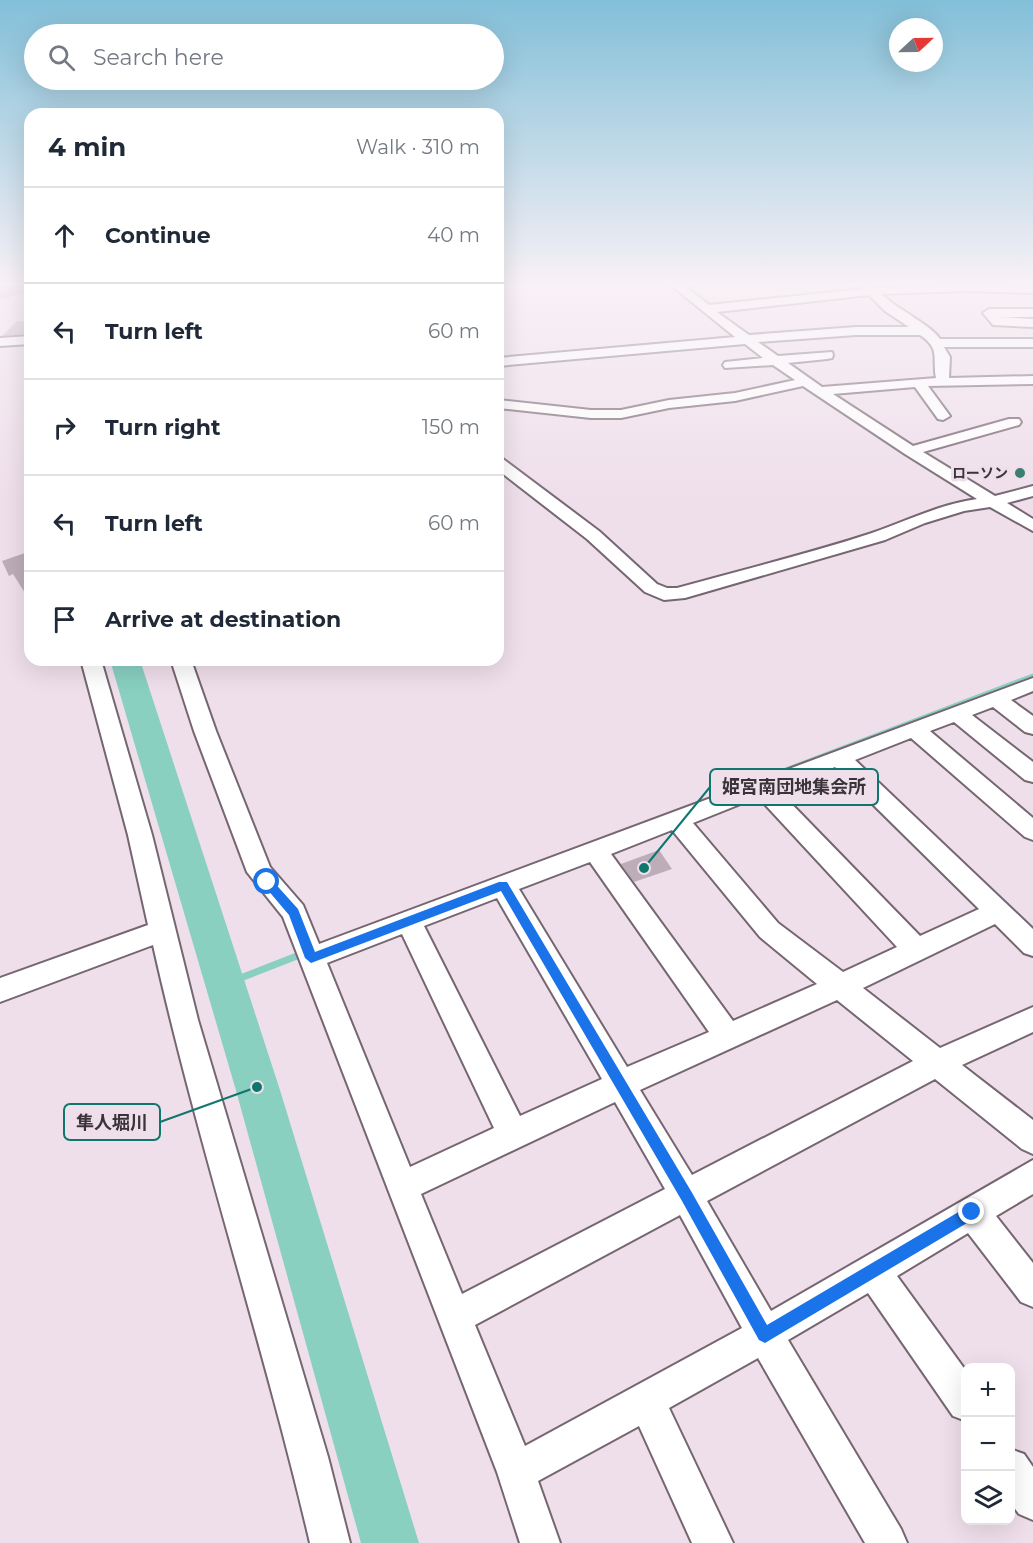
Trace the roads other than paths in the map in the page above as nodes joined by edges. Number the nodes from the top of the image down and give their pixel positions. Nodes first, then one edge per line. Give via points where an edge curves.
1 (574, 354) edge
2 (766, 354) edge
3 (942, 354) edge
4 (826, 355) dead end
5 (774, 360) junction
6 (504, 361) edge
7 (730, 365) dead end
8 (1033, 380) edge
9 (805, 382) junction
10 (943, 382) junction
11 (919, 383) junction
12 (670, 386) dead end
13 (820, 391) junction
14 (687, 402) junction
15 (504, 405) edge
16 (943, 416) dead end
17 (1014, 422) dead end
18 (910, 451) junction
19 (504, 467) edge
20 (1033, 491) edge
21 (993, 502) junction
22 (1033, 526) edge
23 (93, 666) edge
24 (183, 666) edge
25 (1033, 684) edge
26 (995, 698) junction
27 (956, 713) junction
28 (1033, 727) edge
29 (914, 729) junction
30 (838, 758) junction
31 (1033, 774) edge
32 (762, 787) junction
33 (676, 819) junction
34 (1033, 831) edge
35 (595, 850) junction
36 (503, 885) junction
37 (998, 911) junction
38 (409, 921) junction
39 (163, 930) junction
40 (1033, 945) edge
41 (917, 950) junction
42 (311, 958) junction
43 (841, 986) junction
44 (0, 990) edge
45 (1033, 1018) edge
46 (728, 1036) junction
47 (939, 1062) junction
48 (621, 1084) junction
49 (514, 1136) junction
50 (1033, 1139) edge
51 (1033, 1176) edge
52 (402, 1187) junction
53 (687, 1196) junction
54 (972, 1212) junction
55 (874, 1272) junction
56 (1033, 1290) edge
57 (454, 1317) junction
58 (765, 1335) junction
59 (961, 1396) edge
60 (647, 1402) junction
61 (1013, 1471) edge
62 (516, 1472) junction
63 (1033, 1500) edge
64 (330, 1543) edge
65 (540, 1543) edge
66 (713, 1543) edge
67 (887, 1543) edge

1 - 6 street
2 - 5 street
3 - 10 street
4 - 5 street
5 - 7 street
5 - 9 street
8 - 10 street
9 - 13 street
9 - 14 street via 735,397
10 - 11 street
11 - 13 street via 900,390
11 - 16 street
12 - 14 street
13 - 18 street
14 - 15 street via 621,414 580,414
17 - 18 street
18 - 21 street
19 - 21 street via 593,535 651,588 664,594 678,594 879,536 962,506
20 - 21 street
21 - 22 street
23 - 39 street
24 - 42 street via 259,872 294,912
25 - 26 street
26 - 27 street
26 - 28 street
27 - 29 street
27 - 31 street
29 - 30 street
29 - 34 street
30 - 32 street
30 - 37 street
32 - 33 street
32 - 41 street
33 - 35 street
33 - 43 street via 769,930
35 - 36 street
35 - 46 street
36 - 38 street
36 - 48 street
37 - 40 street
37 - 41 street
38 - 42 street
38 - 49 street
39 - 44 street
39 - 64 street via 184,1020
41 - 43 street
42 - 52 street
43 - 46 street
43 - 47 street
45 - 47 street
46 - 48 street
47 - 50 street
47 - 53 street
48 - 49 street
48 - 53 street
49 - 52 street
51 - 54 street
52 - 57 street
53 - 57 street
53 - 58 street
54 - 55 street
54 - 56 street
55 - 58 street
55 - 59 street
57 - 62 street
58 - 60 street
58 - 67 street
60 - 62 street
60 - 66 street
61 - 63 street
62 - 65 street

